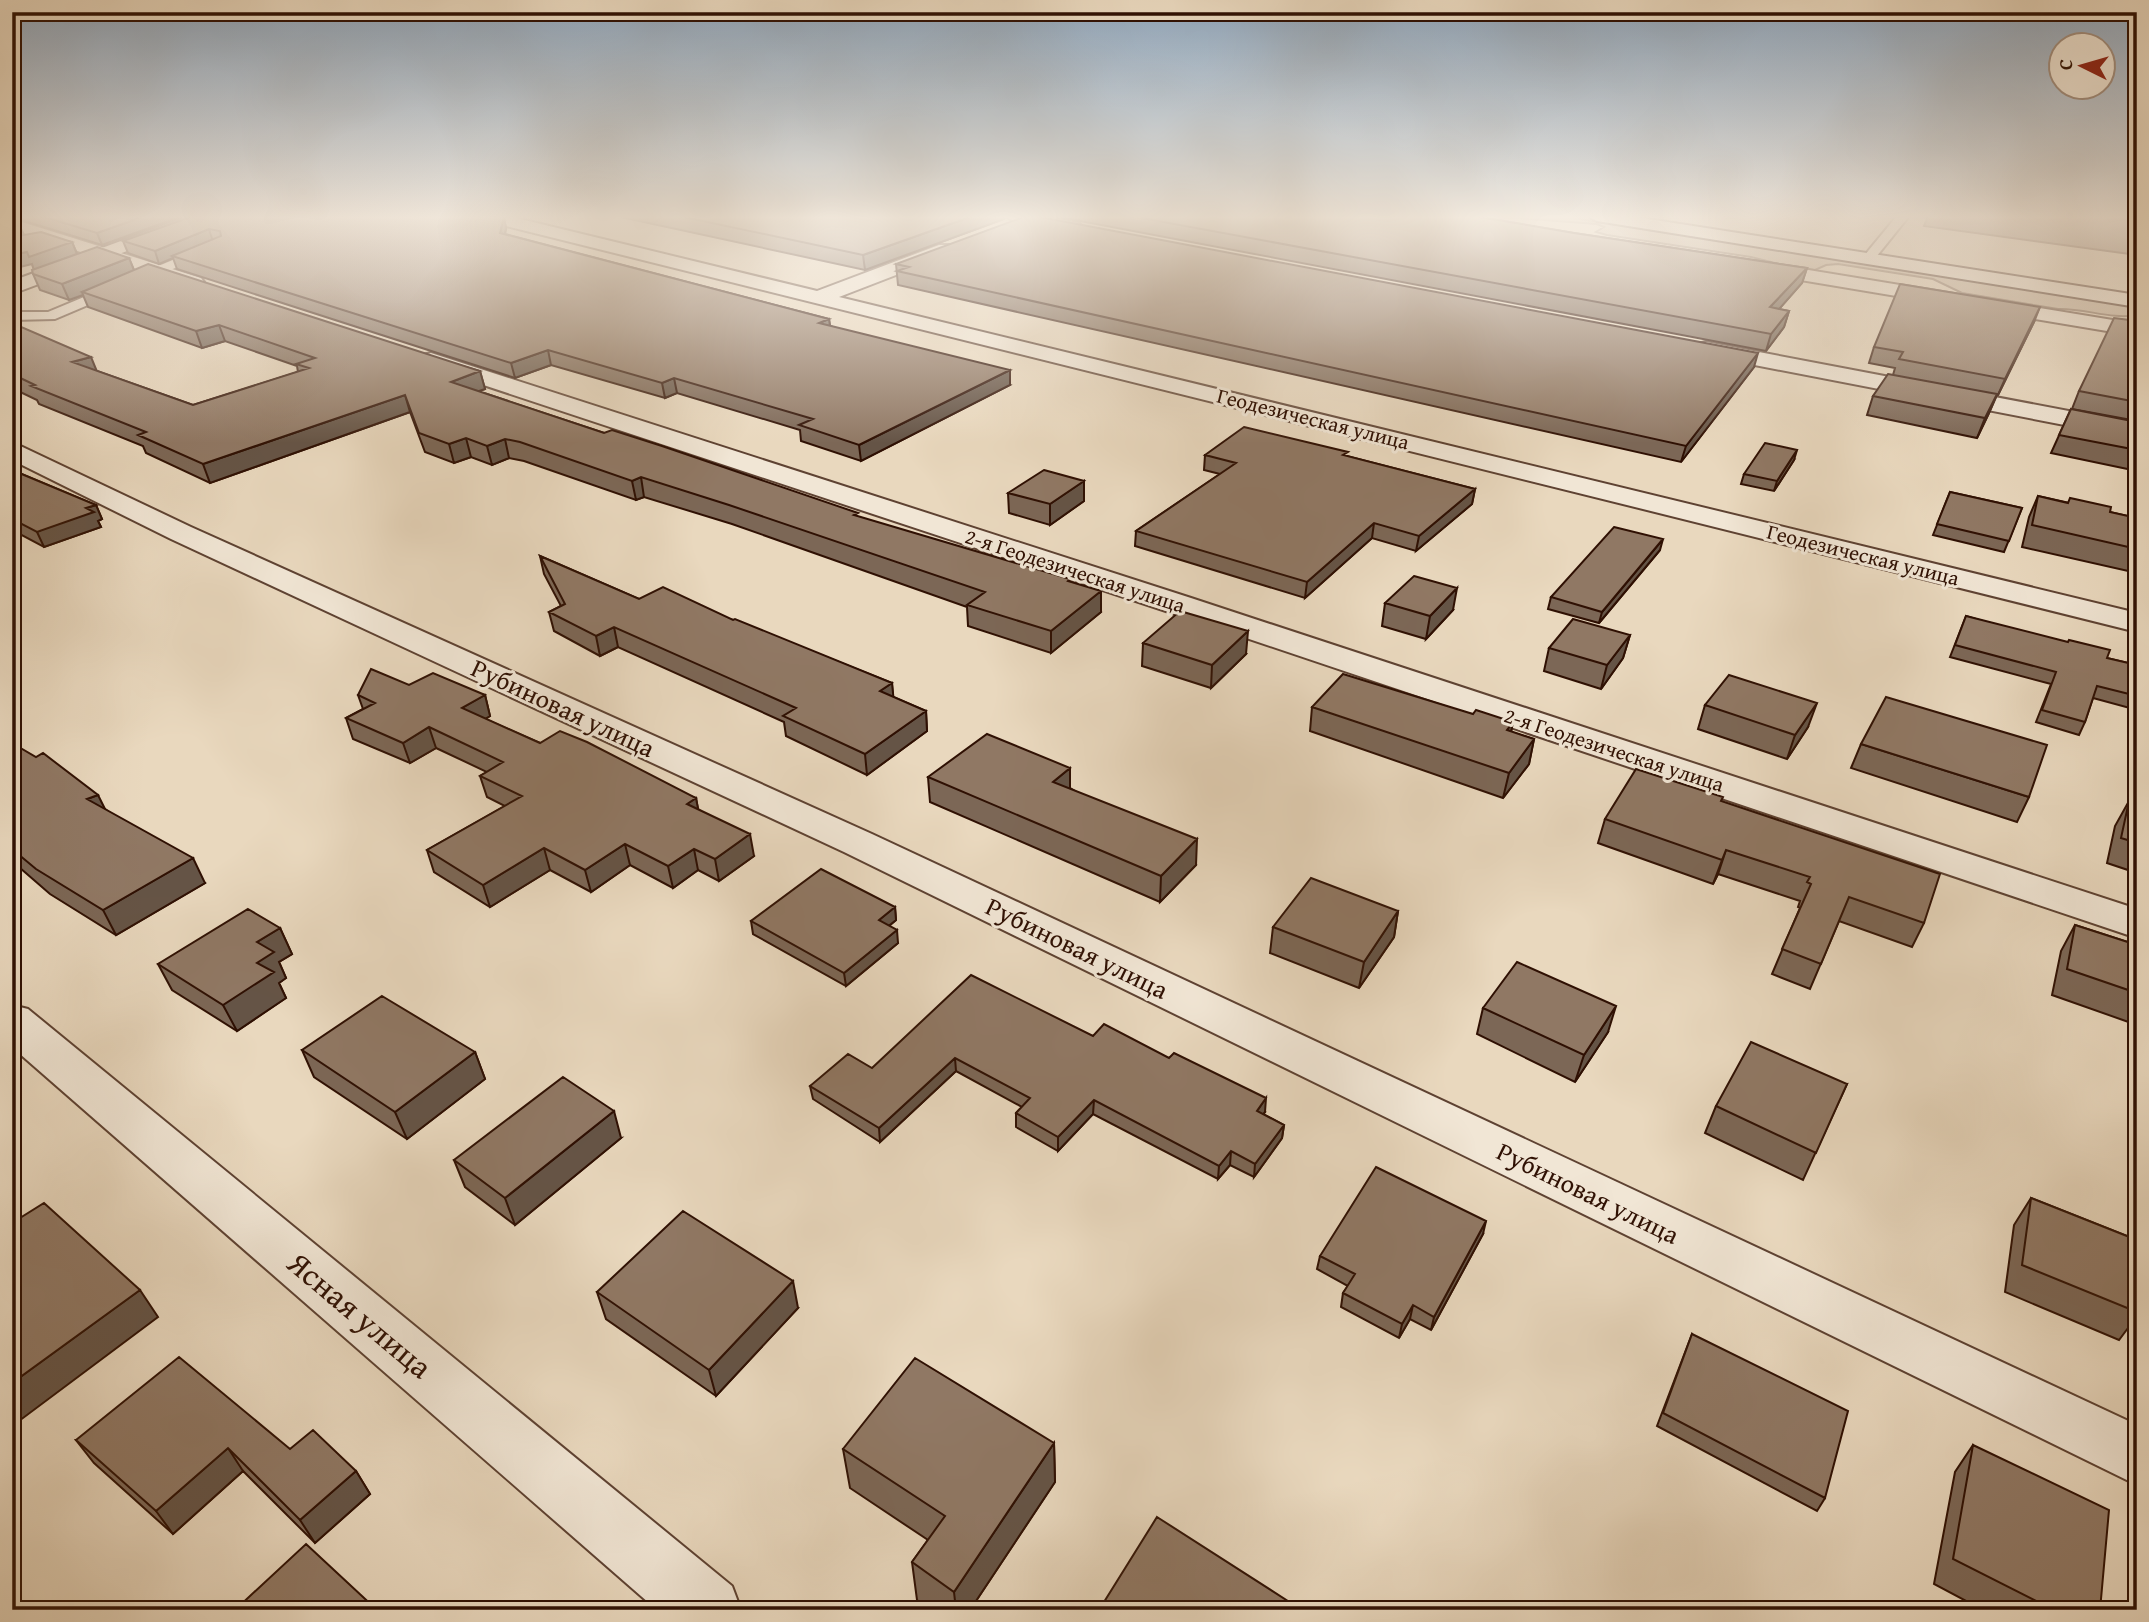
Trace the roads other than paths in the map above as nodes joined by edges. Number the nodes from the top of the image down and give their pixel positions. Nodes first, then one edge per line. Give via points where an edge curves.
1 (108, 292) edge
2 (802, 292) edge
3 (832, 292) edge
4 (1904, 292) edge
5 (2077, 292) edge
6 (820, 296) junction
7 (2137, 301) edge
8 (12, 316) edge
9 (2137, 330) edge
10 (1685, 345) edge
11 (404, 352) edge
12 (2137, 432) edge
13 (12, 450) edge
14 (2137, 623) edge
15 (2137, 924) edge
16 (12, 1021) edge
17 (2137, 1456) edge
18 (708, 1610) edge

1 - 8 lane via 50,316
2 - 6 street, Геодезическая улица
3 - 6 street
4 - 9 street
5 - 7 street
6 - 14 street, Геодезическая улица
10 - 12 street
11 - 15 street, 2-я Геодезическая улица
13 - 17 street, Рубиновая улица via 181,533 871,849
16 - 18 street, Ясная улица

